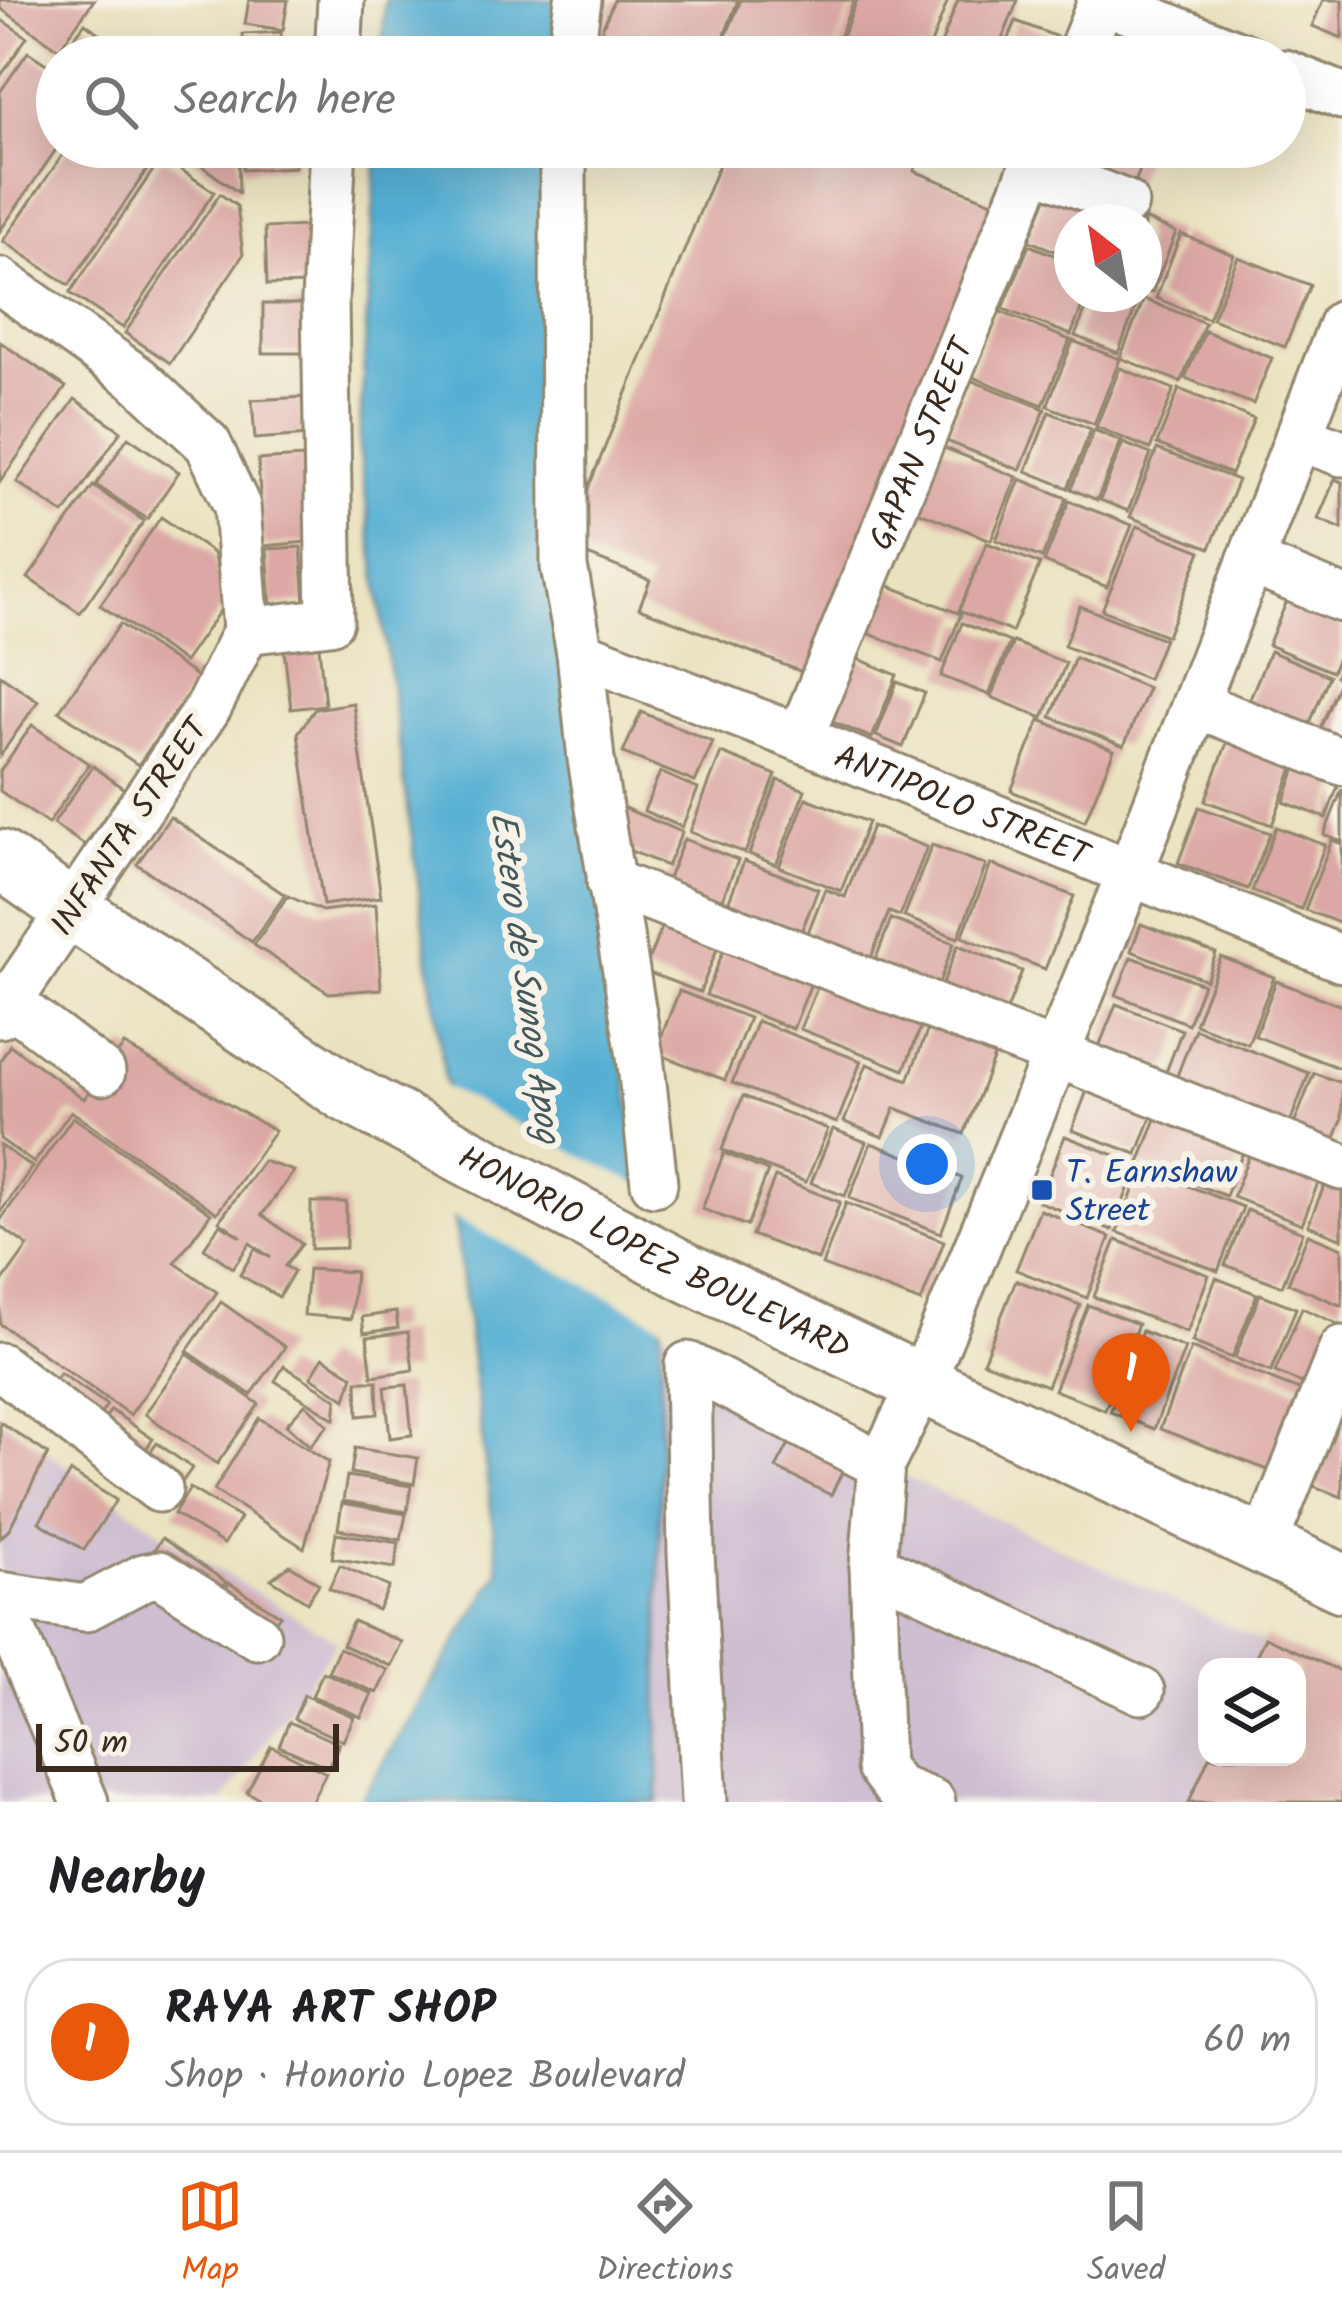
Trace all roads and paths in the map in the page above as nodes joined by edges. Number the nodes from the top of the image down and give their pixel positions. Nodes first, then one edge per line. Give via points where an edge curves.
1 (341, 0) edge
2 (578, 0) edge
3 (1102, 0) edge
4 (339, 36) edge
5 (573, 36) edge
6 (1087, 36) edge
7 (1192, 36) edge
8 (1306, 81) edge
9 (1342, 96) edge
10 (332, 168) edge
11 (562, 168) edge
12 (1033, 168) edge
13 (1059, 168) edge
14 (1125, 202) dead end
15 (0, 281) edge
16 (1342, 324) edge
17 (1298, 437) junction
18 (1342, 453) edge
19 (1250, 561) junction
20 (1342, 599) edge
21 (246, 631) junction
22 (580, 653) junction
23 (1195, 704) junction
24 (800, 738) junction
25 (1342, 762) edge
26 (0, 859) edge
27 (1130, 873) junction
28 (610, 882) junction
29 (72, 910) junction
30 (1342, 959) edge
31 (4, 1008) edge
32 (1056, 1054) junction
33 (102, 1072) dead end
34 (1342, 1168) edge
35 (654, 1183) dead end
36 (1342, 1348) edge
37 (0, 1366) edge
38 (921, 1385) junction
39 (881, 1465) junction
40 (159, 1489) dead end
41 (1263, 1547) junction
42 (872, 1566) junction
43 (1342, 1583) edge
44 (0, 1597) edge
45 (257, 1636) dead end
46 (1141, 1690) dead end
47 (85, 1802) edge
48 (704, 1802) edge
49 (932, 1802) edge

1 - 4 street
2 - 5 street
3 - 6 street
3 - 7 street
8 - 9 street
10 - 21 street via 325,300 330,621
11 - 22 street via 564,567
12 - 24 street, GAPAN STREET
13 - 14 street
15 - 21 street via 138,379 208,444 237,506
16 - 17 street
17 - 18 street
17 - 19 street
19 - 20 street
19 - 23 street
21 - 29 street, INFANTA STREET via 209,706
22 - 24 street, ANTIPOLO STREET
22 - 28 street
23 - 25 street
23 - 27 street
24 - 27 street, ANTIPOLO STREET
26 - 29 main road, HONORIO LOPEZ BOULEVARD
27 - 30 street, ANTIPOLO STREET
27 - 32 street
28 - 32 street
28 - 35 street
29 - 31 street, INFANTA STREET
29 - 38 main road, HONORIO LOPEZ BOULEVARD via 347,1093
31 - 33 street
32 - 34 street
32 - 38 street
36 - 41 street
37 - 40 street
38 - 39 street
38 - 41 main road, HONORIO LOPEZ BOULEVARD
39 - 42 street
39 - 48 street via 688,1365
41 - 43 main road, HONORIO LOPEZ BOULEVARD
42 - 46 street
42 - 49 street via 880,1767 896,1788
44 - 45 street via 86,1608 159,1574
44 - 47 street

